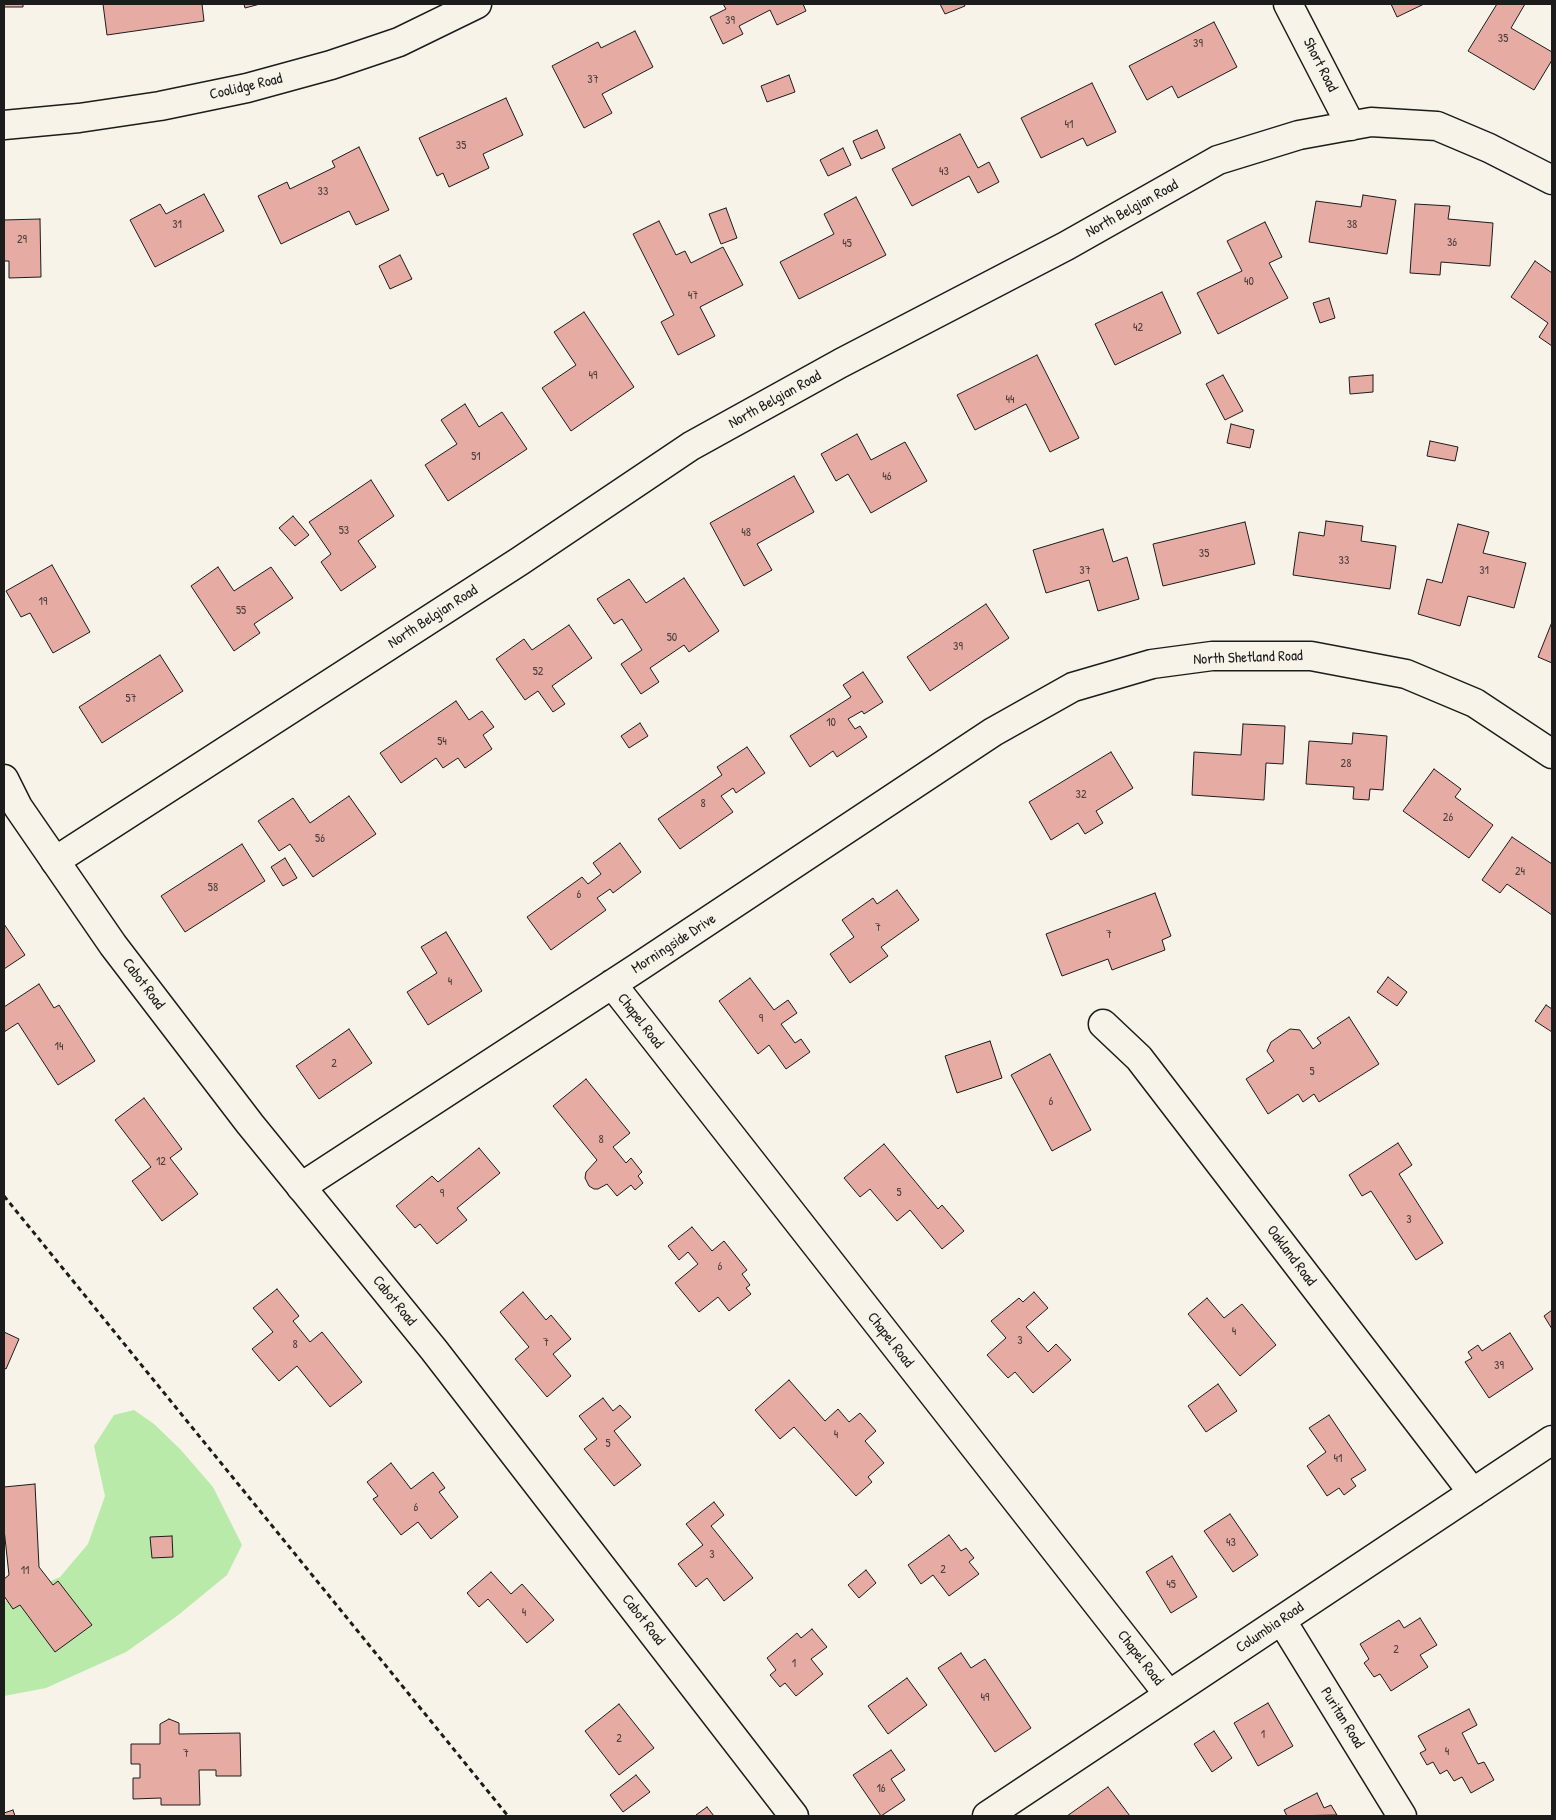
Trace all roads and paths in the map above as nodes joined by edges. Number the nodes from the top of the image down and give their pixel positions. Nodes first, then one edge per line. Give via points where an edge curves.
1 (476, 4) edge
2 (1288, 4) edge
3 (4, 125) edge
4 (1351, 126) junction
5 (1552, 180) edge
6 (1552, 754) edge
7 (4, 779) edge
8 (921, 781) joint
9 (55, 861) junction
10 (612, 984) junction
11 (1103, 1024) dead end
12 (301, 1186) junction
13 (4, 1196) edge
14 (1552, 1440) edge
15 (1473, 1493) junction
16 (1282, 1621) junction
17 (1169, 1695) junction
18 (508, 1816) edge
19 (794, 1816) edge
20 (987, 1816) edge
21 (1402, 1816) edge

1 - 3 street, Coolidge Road via 399,42 247,88 151,108
2 - 4 street, Short Road
4 - 5 street, North Belgian Road via 1371,122 1437,126
4 - 9 street, North Belgian Road via 1299,135 1218,160 1066,246 691,446 520,561
6 - 8 street, North Shetland Road via 1475,703 1406,674 1311,656 1212,656 1152,664 1073,687 993,732
7 - 9 street, Cabot Road via 18,807
8 - 10 street, Morningside Drive
9 - 12 street, Cabot Road via 113,945
10 - 12 street, Morningside Drive
10 - 17 street, Chapel Road
11 - 15 street, Oakland Road via 1139,1058
12 - 19 street, Cabot Road via 434,1350
13 - 18 path
14 - 15 street, Columbia Road
15 - 16 street, Columbia Road
16 - 17 street, Columbia Road
16 - 21 street, Puritan Road
17 - 20 street, Columbia Road

